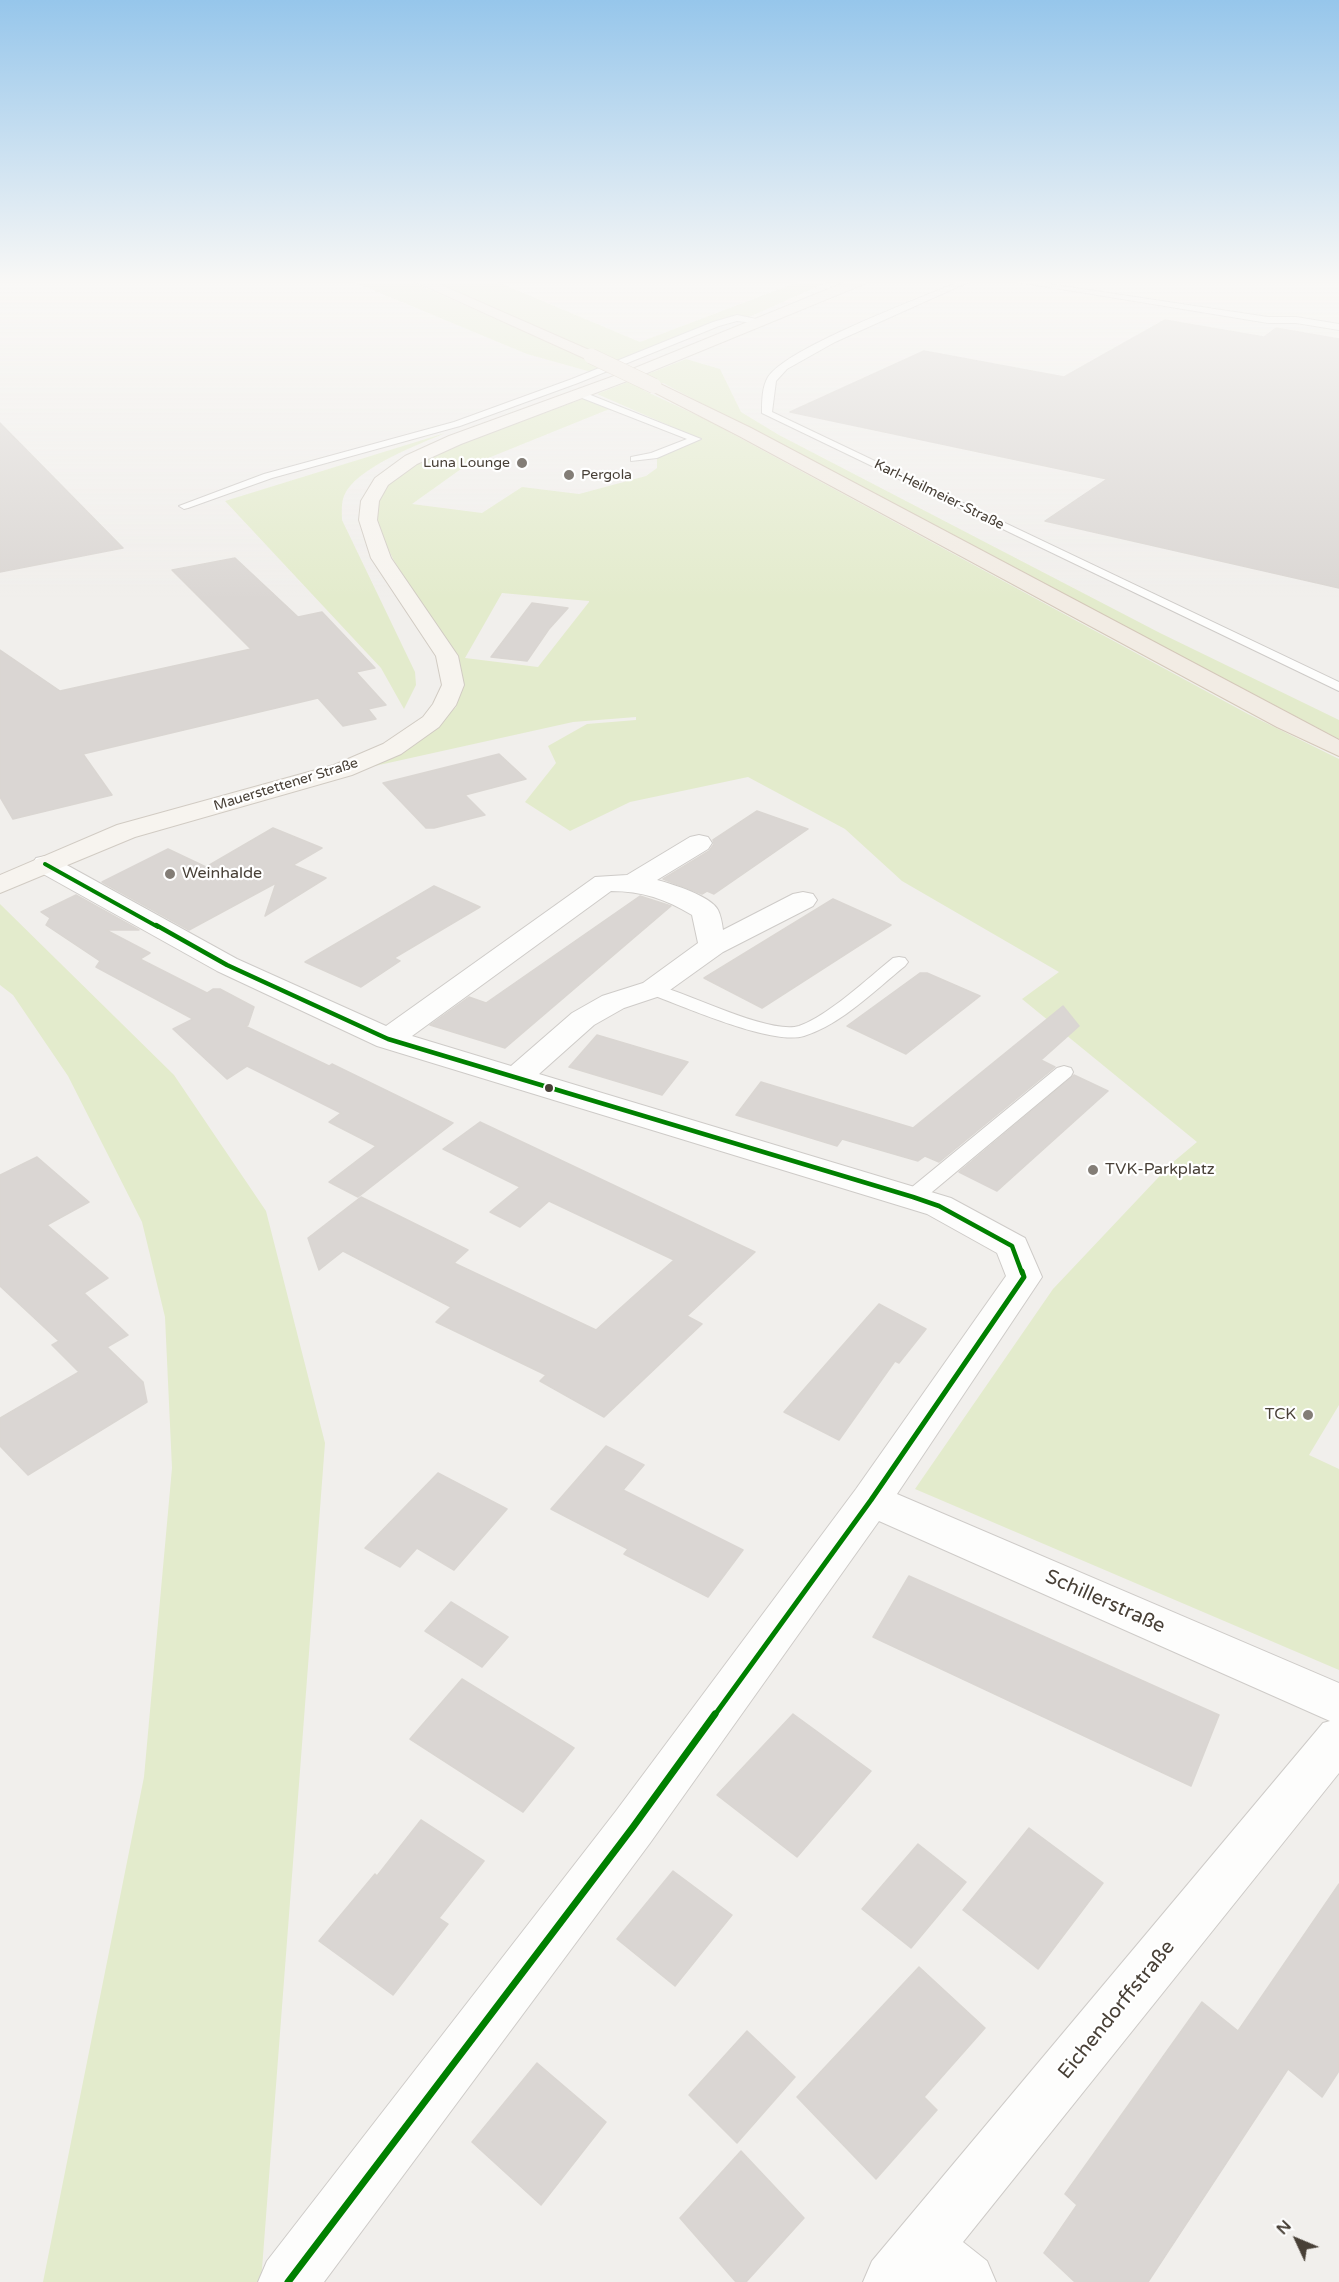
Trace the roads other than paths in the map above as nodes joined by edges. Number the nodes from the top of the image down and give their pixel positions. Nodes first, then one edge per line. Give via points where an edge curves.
1 (557, 387) edge
2 (596, 387) edge
3 (657, 387) edge
4 (770, 387) edge
5 (580, 394) junction
6 (635, 459) dead end
7 (184, 506) dead end
8 (1339, 687) edge
9 (1339, 748) edge
10 (699, 843) dead end
11 (45, 864) junction
12 (635, 882) junction
13 (0, 885) edge
14 (803, 900) dead end
15 (713, 946) junction
16 (899, 962) dead end
17 (653, 989) junction
18 (388, 1040) junction
19 (1064, 1072) dead end
20 (515, 1079) junction
21 (913, 1197) junction
22 (871, 1500) junction
23 (1339, 1704) edge
24 (1339, 1738) edge
25 (908, 2265) edge
26 (288, 2282) edge
27 (966, 2282) edge

1 - 7 lane via 457,424 268,476
2 - 5 main road, Mauerstettener Straße
3 - 9 main road, bridge
4 - 8 lane, Karl-Heilmeier-Straße via 767,413
5 - 6 lane via 696,439
5 - 11 main road, Mauerstettener Straße via 411,460 381,482 370,501 368,520 381,558 447,656 453,685 431,722 392,749 343,770 126,831
10 - 12 street
11 - 13 main road, Mauerstettener Straße
11 - 18 street via 227,965
12 - 15 street via 677,894 705,911
12 - 18 street via 605,883
14 - 15 street
15 - 17 street
16 - 17 lane via 821,1021 797,1032 760,1026
17 - 20 street via 613,1002 583,1019
18 - 20 street
19 - 21 lane
20 - 21 street
21 - 22 street via 939,1206 1012,1246 1024,1277
22 - 23 street, Schillerstraße
22 - 26 street via 633,1827
24 - 25 street, Eichendorffstraße
25 - 27 street

